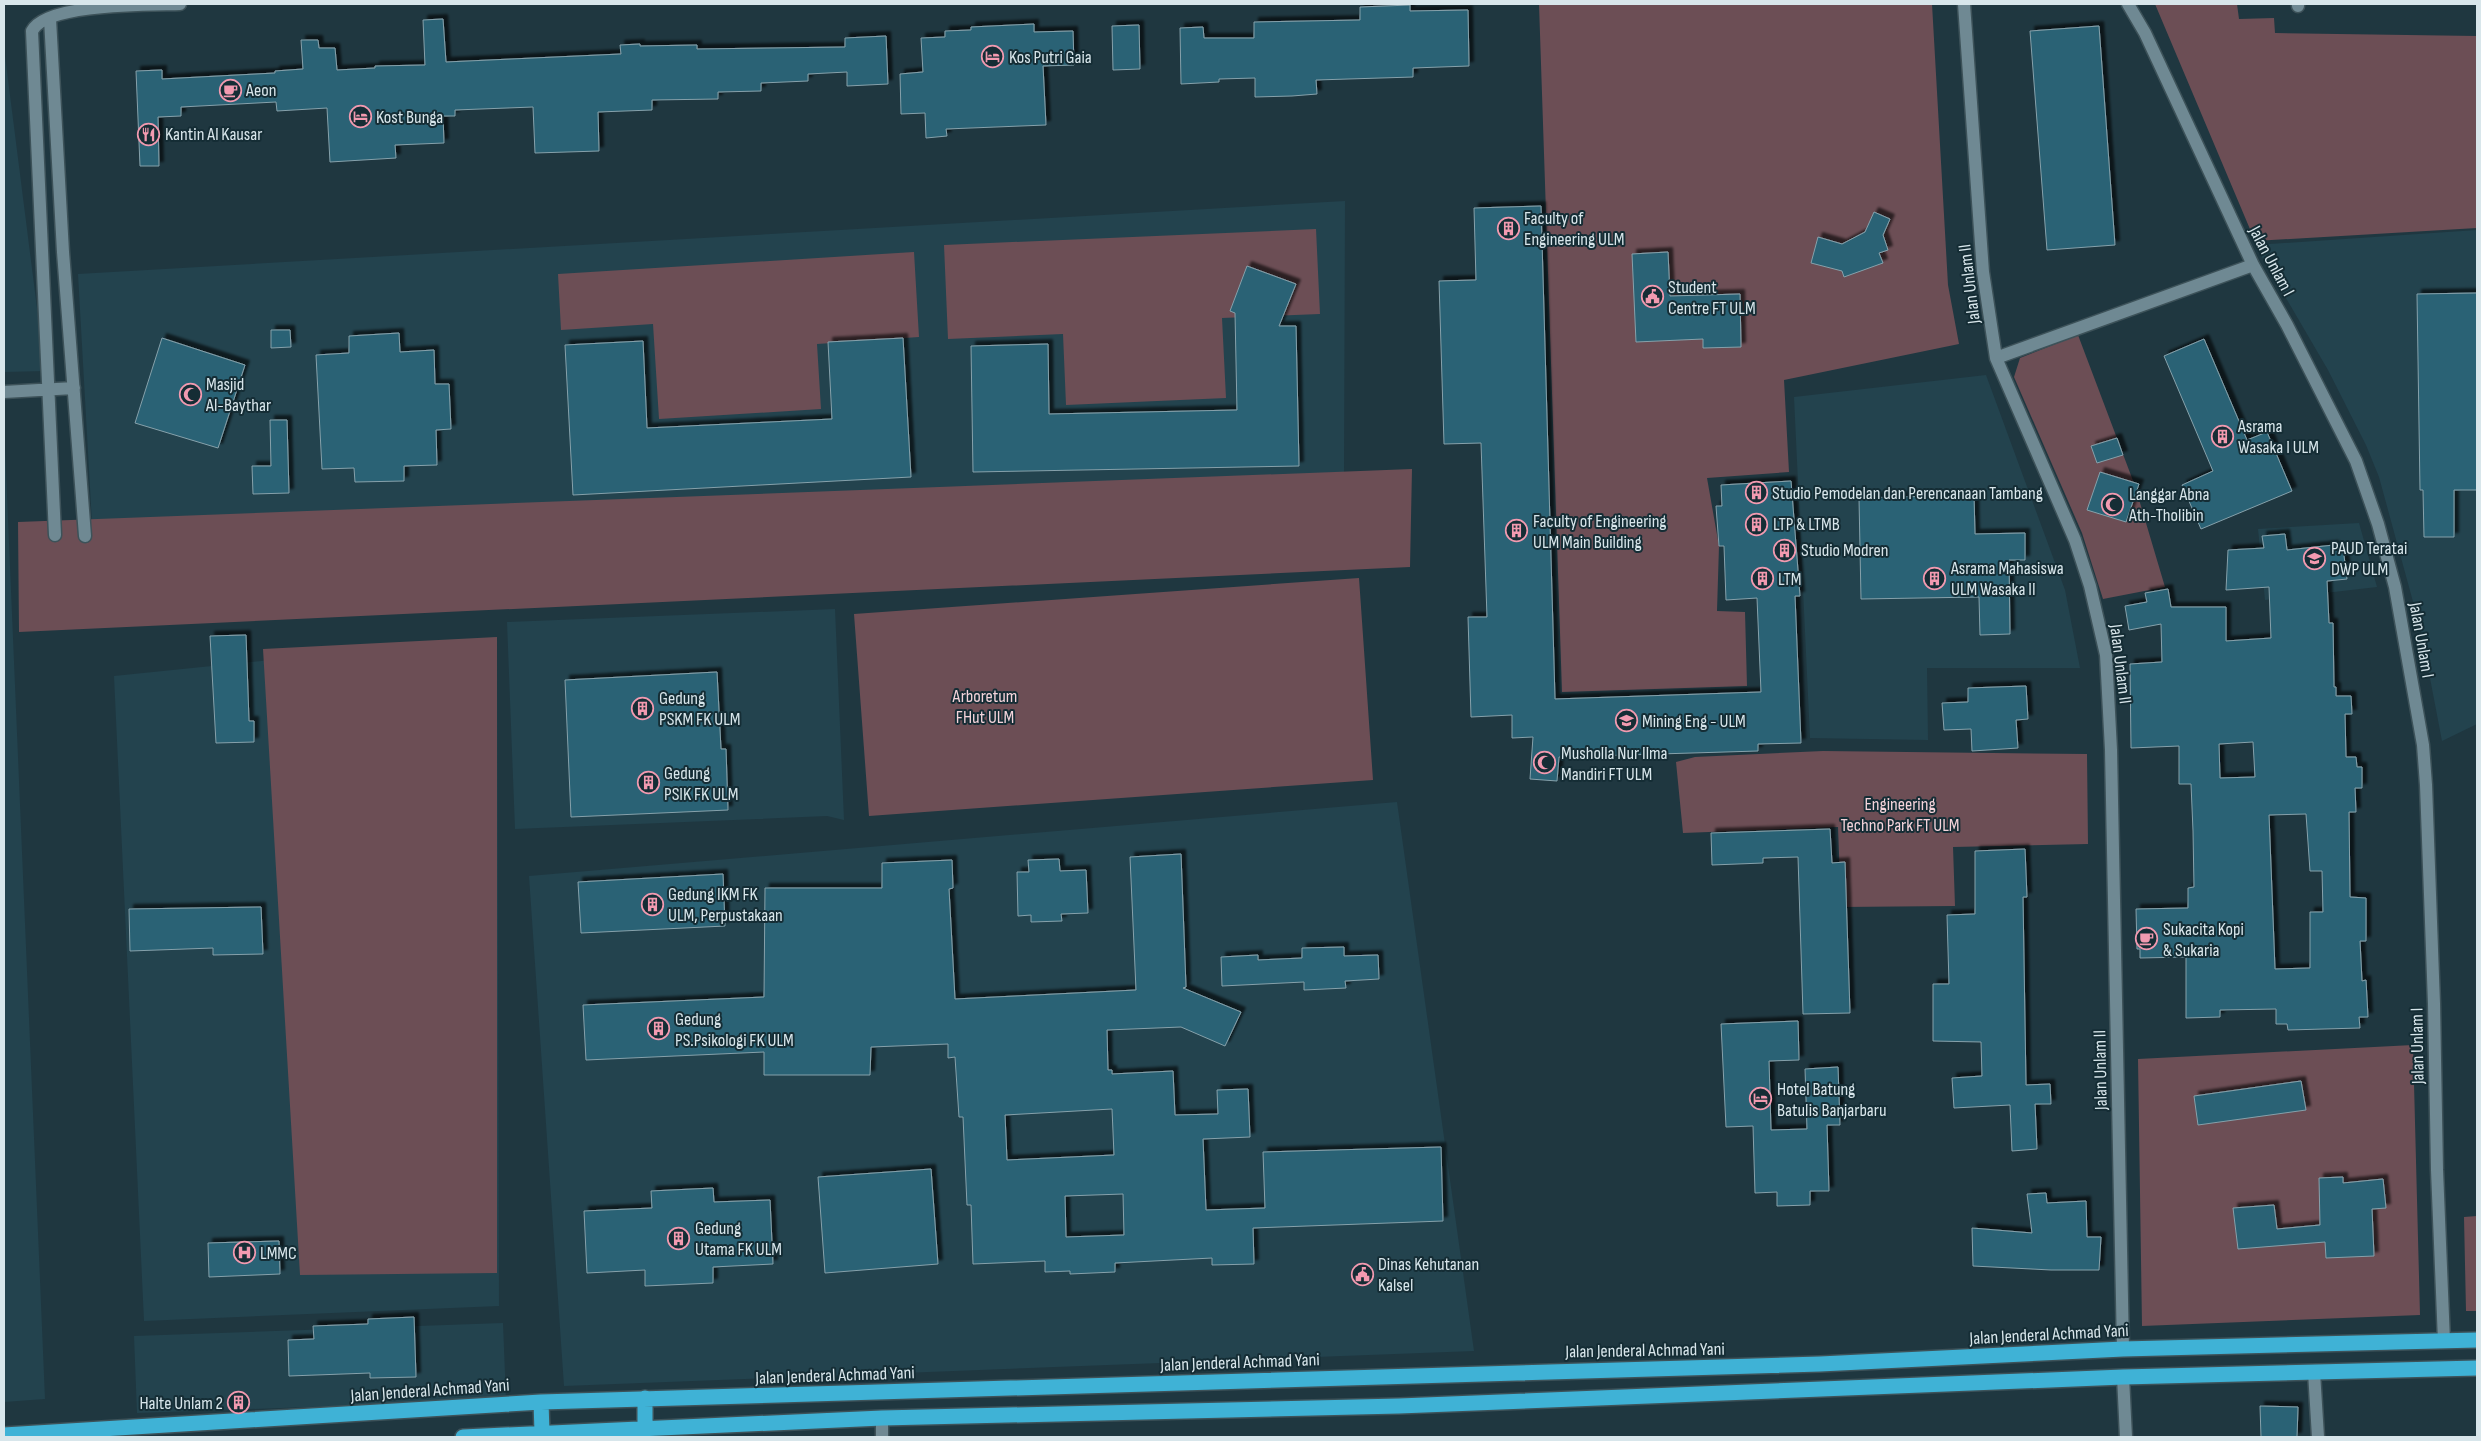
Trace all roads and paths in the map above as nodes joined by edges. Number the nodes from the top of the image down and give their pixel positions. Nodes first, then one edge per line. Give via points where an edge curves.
1 (180, 4) edge
2 (1964, 4) edge
3 (2128, 4) edge
4 (50, 18) junction
5 (2253, 265) junction
6 (1996, 358) junction
7 (74, 388) junction
8 (48, 389) junction
9 (4, 392) edge
10 (55, 535) dead end
11 (85, 536) dead end
12 (2477, 1340) edge
13 (2444, 1341) junction
14 (2123, 1349) junction
15 (2477, 1368) edge
16 (2314, 1372) junction
17 (2123, 1377) junction
18 (645, 1398) junction
19 (541, 1402) junction
20 (882, 1418) junction
21 (645, 1430) junction
22 (542, 1432) junction
23 (4, 1434) edge
24 (613, 1434) edge
25 (462, 1437) edge
26 (882, 1437) edge
27 (2126, 1437) edge
28 (2318, 1437) edge

1 - 4 street via 98,7
2 - 6 street, Jalan Unlam II via 1983,272
3 - 5 street, Jalan Unlam I via 2145,33
4 - 7 street
4 - 8 street via 32,31
5 - 6 street
5 - 13 street, Jalan Unlam I via 2356,461 2378,524 2402,624 2423,745 2426,786
6 - 14 street, Jalan Unlam II via 2075,540 2090,586 2106,655 2111,750
7 - 8 street
7 - 11 street
8 - 9 street
8 - 10 street
12 - 13 highway, Jalan Jenderal Achmad Yani
13 - 14 highway, Jalan Jenderal Achmad Yani
14 - 18 highway, Jalan Jenderal Achmad Yani via 1820,1364
15 - 16 highway
16 - 17 highway
16 - 28 street
17 - 20 highway via 1399,1406
17 - 27 street
18 - 19 highway, Jalan Jenderal Achmad Yani
18 - 21 highway
19 - 22 highway
19 - 23 highway, Jalan Jenderal Achmad Yani
20 - 21 highway
20 - 26 street
21 - 24 highway
22 - 24 highway
22 - 25 highway

